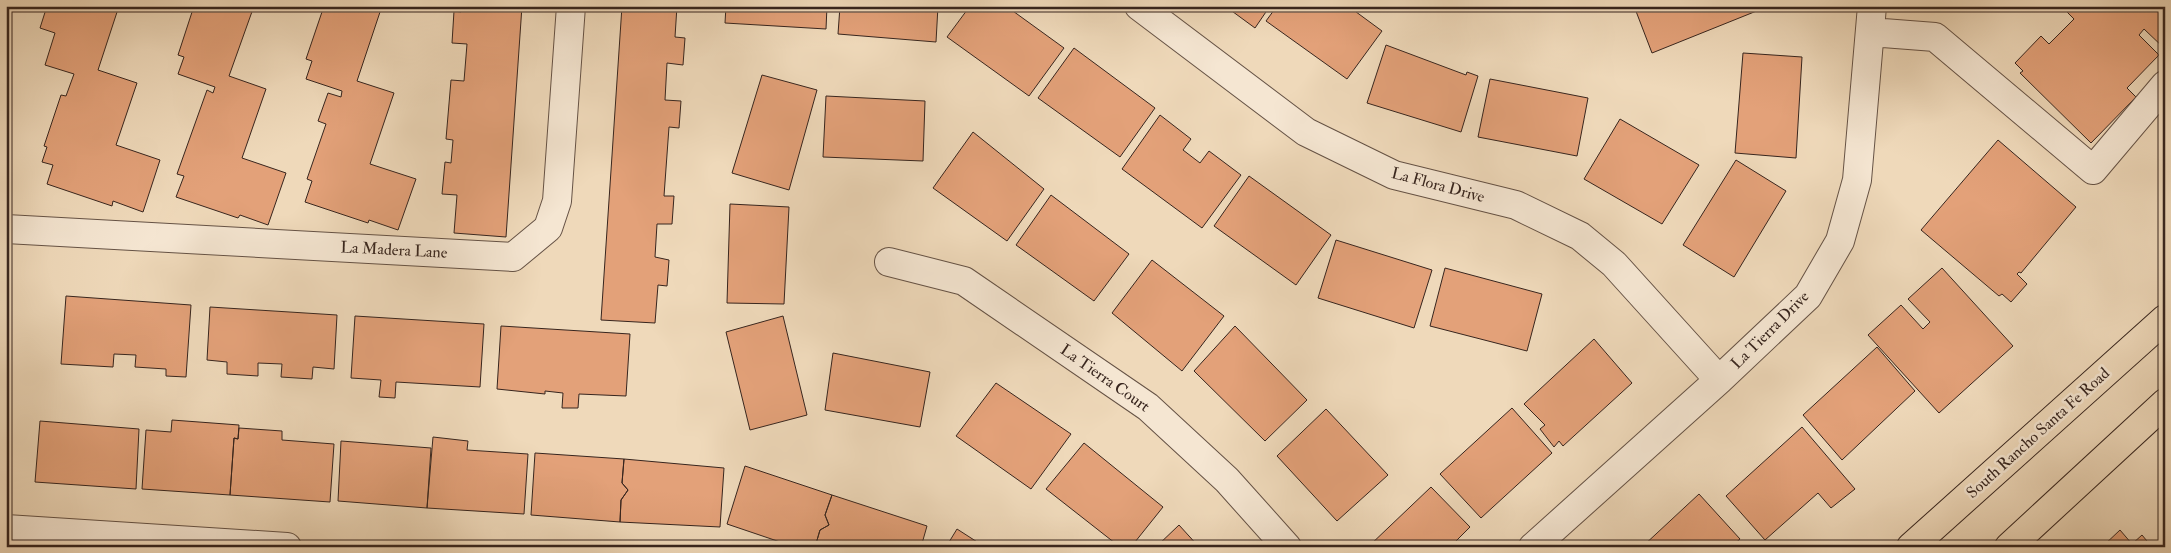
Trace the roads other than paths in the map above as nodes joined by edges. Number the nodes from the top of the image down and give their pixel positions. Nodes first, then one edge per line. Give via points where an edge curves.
1 (571, 6) edge
2 (1139, 6) edge
3 (1871, 19) edge
4 (2165, 85) edge
5 (6, 229) edge
6 (889, 262) dead end
7 (2165, 319) edge
8 (1719, 380) junction
9 (2165, 402) edge
10 (6, 529) edge
11 (1924, 543) edge
12 (287, 547) edge
13 (1287, 547) edge
14 (1533, 547) edge
15 (2009, 547) edge

1 - 5 street, La Madera Lane via 557,201 548,228 513,257
2 - 8 street, La Flora Drive via 1306,132 1394,175 1516,205 1580,236 1614,264
3 - 4 street via 1935,37 2093,170
3 - 8 street, La Tierra Drive via 1858,180 1840,241 1808,296
6 - 13 street, La Tierra Court via 964,281 1148,407 1227,480
7 - 11 main road, South Rancho Santa Fe Road
8 - 14 street, La Tierra Drive
9 - 15 main road
10 - 12 street

